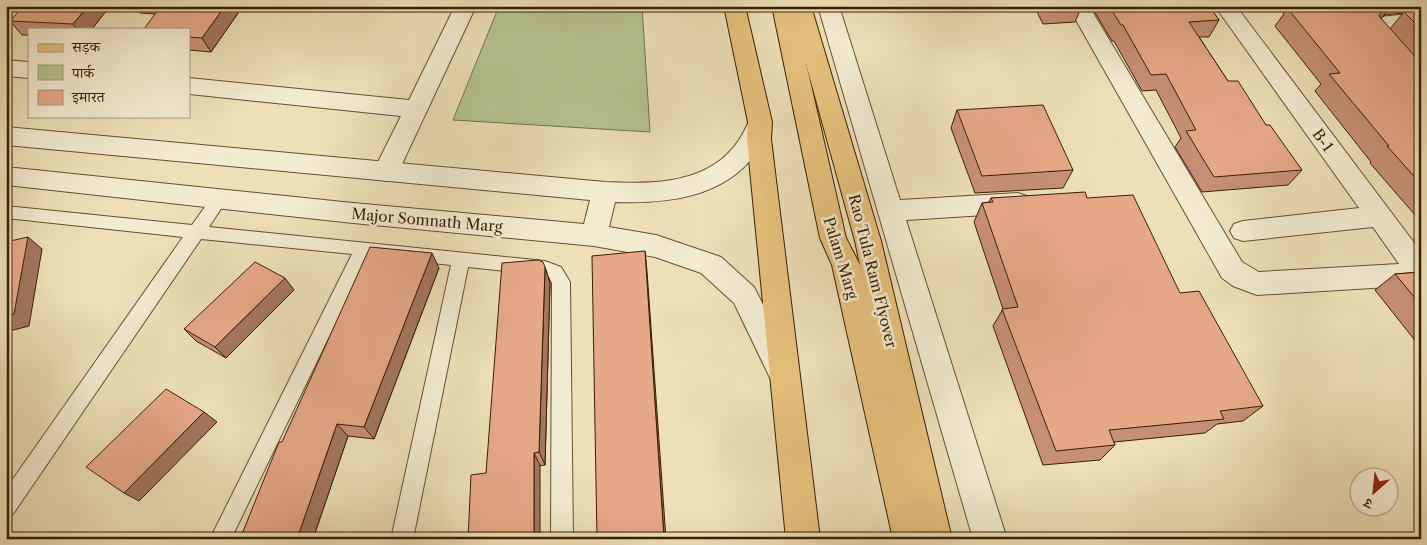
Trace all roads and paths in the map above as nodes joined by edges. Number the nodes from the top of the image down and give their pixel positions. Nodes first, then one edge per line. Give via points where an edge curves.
1 (466, 6) edge
2 (734, 6) edge
3 (782, 6) edge
4 (800, 6) edge
5 (828, 6) edge
6 (1078, 6) edge
7 (1225, 6) edge
8 (1421, 20) edge
9 (1383, 32) edge
10 (6, 68) edge
11 (28, 70) edge
12 (190, 86) edge
13 (416, 109) junction
14 (760, 122) junction
15 (6, 136) edge
16 (386, 172) junction
17 (6, 176) edge
18 (606, 192) junction
19 (220, 198) junction
20 (1046, 201) edge
21 (6, 212) edge
22 (889, 212) junction
23 (1379, 216) junction
24 (1242, 231) dead end
25 (195, 233) junction
26 (594, 235) junction
27 (363, 250) junction
28 (461, 259) junction
29 (1421, 273) edge
30 (784, 375) junction
31 (6, 507) edge
32 (220, 538) edge
33 (402, 539) edge
34 (562, 539) edge
35 (803, 539) edge
36 (910, 539) edge
37 (935, 539) edge
38 (990, 539) edge

1 - 13 street
2 - 14 main road
3 - 36 main road, Palam Marg via 833,238 846,266
4 - 37 main road, Rao Tula Ram Flyover via 868,240
5 - 22 street
6 - 29 street via 1232,270 1257,284
7 - 23 street, B-1
8 - 9 street
10 - 11 street
12 - 13 street
13 - 16 street
14 - 18 street via 747,148 723,170 690,188 652,194
14 - 30 main road via 758,139
15 - 16 street
16 - 18 street
17 - 19 street, Major Somnath Marg
18 - 26 street
19 - 25 lane
19 - 26 street, Major Somnath Marg
20 - 22 street
21 - 25 lane
22 - 38 street
23 - 24 street
23 - 29 street, B-1
25 - 27 lane
25 - 31 lane
26 - 30 street, Major Somnath Marg via 656,246 711,265 744,295
27 - 28 lane
27 - 32 lane
28 - 33 lane
28 - 34 lane via 545,268 555,272 561,282
30 - 35 main road

